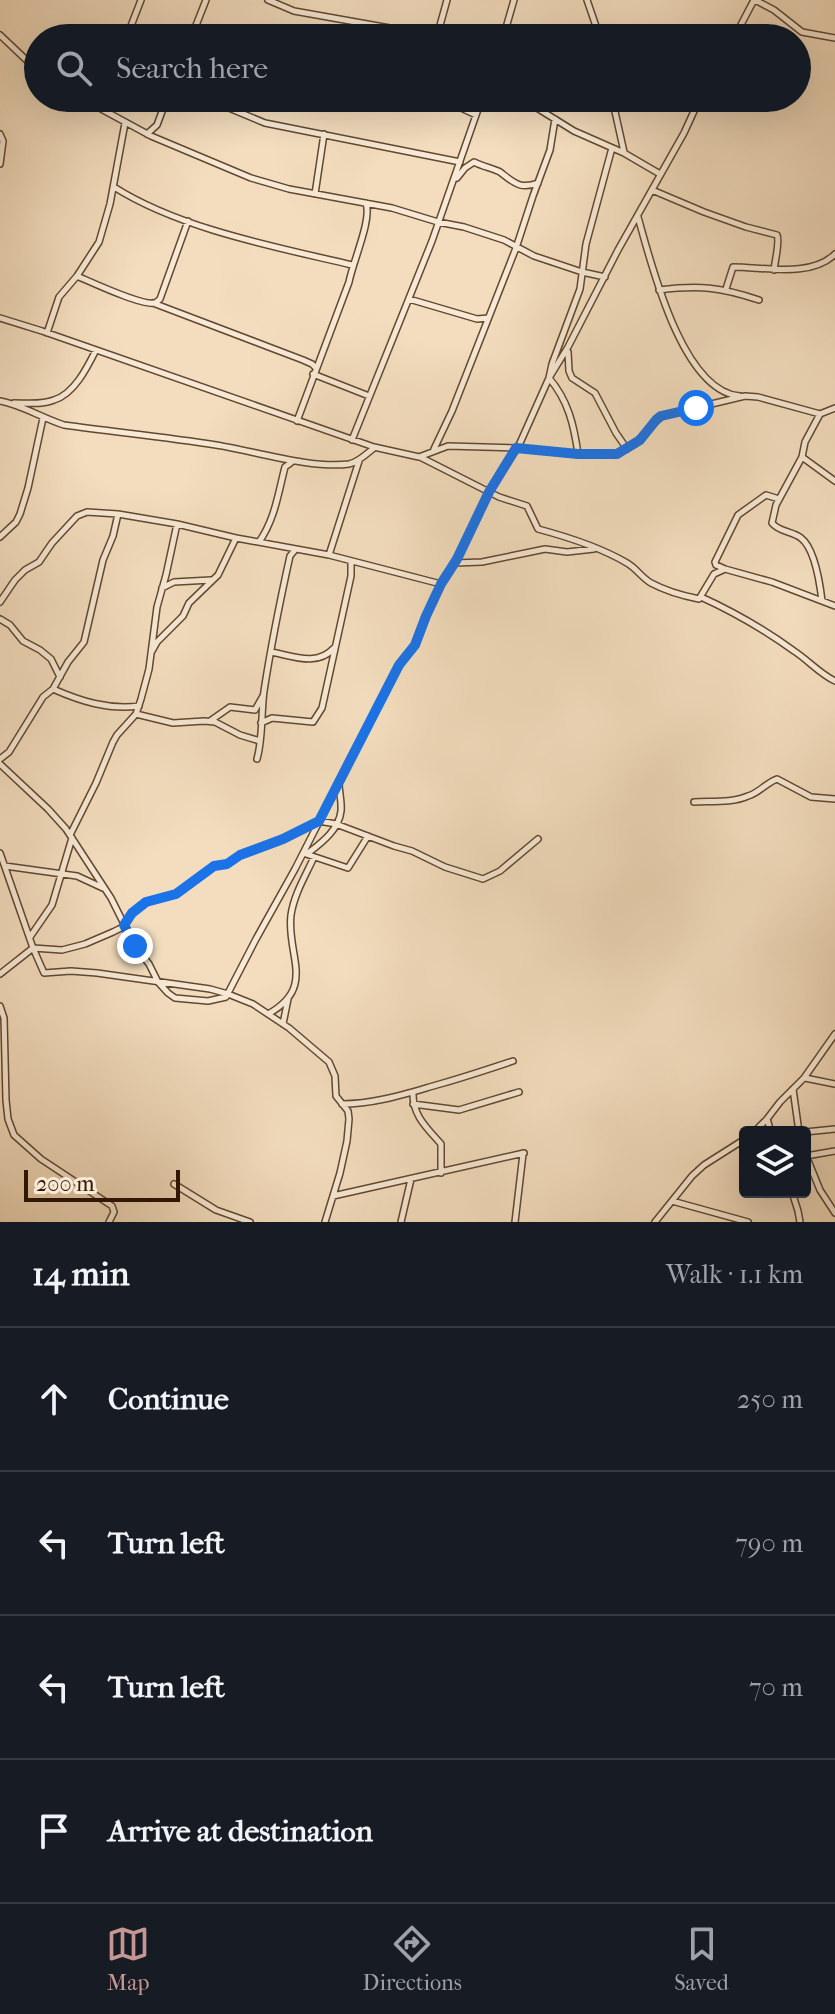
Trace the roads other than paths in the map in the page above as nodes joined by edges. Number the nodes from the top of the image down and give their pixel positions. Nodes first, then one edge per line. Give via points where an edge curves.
1 (141, 0) edge
2 (206, 0) edge
3 (268, 0) edge
4 (447, 0) edge
5 (514, 0) edge
6 (587, 0) edge
7 (755, 0) edge
8 (132, 24) edge
9 (196, 24) edge
10 (367, 24) edge
11 (440, 24) edge
12 (507, 24) edge
13 (595, 24) edge
14 (742, 24) edge
15 (792, 24) edge
16 (811, 34) edge
17 (0, 35) edge
18 (835, 38) edge
19 (24, 58) edge
20 (106, 112) edge
21 (162, 112) edge
22 (239, 112) edge
23 (470, 112) edge
24 (477, 112) edge
25 (542, 112) edge
26 (615, 112) edge
27 (694, 112) edge
28 (476, 115) junction
29 (555, 119) junction
30 (125, 123) junction
31 (0, 134) edge
32 (147, 134) junction
33 (324, 134) junction
34 (612, 148) junction
35 (624, 153) junction
36 (460, 162) junction
37 (0, 164) edge
38 (660, 174) junction
39 (455, 180) junction
40 (539, 183) junction
41 (114, 187) junction
42 (652, 190) junction
43 (315, 194) junction
44 (366, 203) junction
45 (638, 217) junction
46 (188, 221) junction
47 (438, 222) junction
48 (516, 248) junction
49 (835, 254) edge
50 (352, 265) junction
51 (774, 270) junction
52 (582, 272) junction
53 (77, 276) junction
54 (605, 277) junction
55 (726, 289) junction
56 (659, 290) junction
57 (409, 299) junction
58 (759, 300) dead end
59 (153, 303) junction
60 (0, 318) edge
61 (489, 318) junction
62 (47, 333) junction
63 (568, 347) junction
64 (96, 350) junction
65 (314, 371) junction
66 (549, 378) junction
67 (369, 396) junction
68 (745, 396) junction
69 (0, 401) edge
70 (11, 403) junction
71 (835, 408) edge
72 (820, 414) junction
73 (43, 418) junction
74 (297, 421) junction
75 (352, 440) junction
76 (374, 447) junction
77 (516, 448) junction
78 (627, 449) junction
79 (434, 450) junction
80 (578, 454) junction
81 (419, 457) junction
82 (802, 457) junction
83 (294, 460) junction
84 (359, 461) junction
85 (835, 481) edge
86 (489, 492) junction
87 (779, 499) junction
88 (118, 514) junction
89 (177, 524) junction
90 (265, 533) junction
91 (0, 537) edge
92 (236, 538) junction
93 (259, 542) junction
94 (273, 545) junction
95 (286, 547) junction
96 (296, 549) junction
97 (595, 549) junction
98 (329, 555) junction
99 (290, 556) junction
100 (351, 561) junction
101 (455, 563) junction
102 (725, 569) junction
103 (212, 580) junction
104 (441, 584) junction
105 (162, 588) junction
106 (701, 597) junction
107 (822, 601) junction
108 (0, 602) edge
109 (835, 606) edge
110 (0, 619) edge
111 (336, 645) junction
112 (151, 652) junction
113 (271, 652) junction
114 (60, 677) junction
115 (835, 681) edge
116 (53, 689) junction
117 (264, 695) junction
118 (139, 706) junction
119 (136, 714) junction
120 (209, 721) junction
121 (261, 723) junction
122 (260, 741) junction
123 (257, 759) dead end
124 (2, 762) edge
125 (339, 782) junction
126 (835, 799) edge
127 (694, 802) dead end
128 (319, 821) junction
129 (336, 824) junction
130 (368, 836) junction
131 (71, 837) junction
132 (538, 839) dead end
133 (0, 853) edge
134 (308, 855) junction
135 (3, 864) edge
136 (61, 875) junction
137 (104, 888) junction
138 (124, 925) junction
139 (30, 938) junction
140 (33, 948) junction
141 (0, 974) edge
142 (158, 982) junction
143 (228, 994) junction
144 (288, 998) junction
145 (0, 1006) edge
146 (268, 1014) junction
147 (283, 1024) junction
148 (835, 1034) edge
149 (513, 1061) dead end
150 (804, 1078) junction
151 (835, 1084) edge
152 (793, 1088) junction
153 (413, 1092) junction
154 (519, 1092) dead end
155 (3, 1100) edge
156 (342, 1104) junction
157 (413, 1104) junction
158 (767, 1119) junction
159 (760, 1126) edge
160 (769, 1126) edge
161 (801, 1126) edge
162 (835, 1129) edge
163 (811, 1131) edge
164 (739, 1143) edge
165 (835, 1151) edge
166 (811, 1153) edge
167 (811, 1167) edge
168 (441, 1173) junction
169 (411, 1179) junction
170 (174, 1184) dead end
171 (333, 1196) junction
172 (794, 1198) edge
173 (672, 1201) junction
174 (835, 1213) edge
175 (109, 1222) edge
176 (250, 1222) edge
177 (325, 1222) edge
178 (401, 1222) edge
179 (515, 1222) edge
180 (655, 1222) edge
181 (748, 1222) edge
182 (800, 1222) edge

1 - 8 street
2 - 9 street
3 - 10 street via 294,11
4 - 11 street
5 - 12 street
6 - 13 street
7 - 14 street
7 - 15 street
16 - 18 street
17 - 19 street
20 - 30 street
21 - 32 street
22 - 33 street via 265,123
23 - 28 street
24 - 28 street
25 - 29 street
26 - 35 street
27 - 38 street
28 - 36 street
29 - 34 street
29 - 40 street
30 - 32 street
30 - 41 street
31 - 37 street
32 - 43 street via 251,178
33 - 36 street
33 - 43 street
34 - 35 street
34 - 52 street
35 - 38 street
36 - 39 street
38 - 42 street
39 - 40 street via 474,162 517,184
39 - 47 street
40 - 48 street
41 - 46 street
41 - 53 street via 99,242
42 - 45 street
42 - 51 street via 777,235
43 - 44 street
44 - 47 street
44 - 50 street via 368,216
45 - 54 street
45 - 56 street
46 - 50 street
46 - 59 street via 160,299
47 - 48 street
47 - 57 street
48 - 52 street
48 - 61 street
49 - 51 street via 817,266
50 - 65 street
51 - 55 street via 733,267
52 - 54 street
52 - 66 street
53 - 59 street
53 - 62 street via 59,297
54 - 63 street
55 - 56 street
55 - 58 street
56 - 68 street via 686,351 703,375 723,393
57 - 61 street
57 - 67 street
59 - 65 street via 303,360
60 - 62 street
61 - 79 street
62 - 64 street
63 - 66 street
63 - 78 street via 572,378 595,393
64 - 70 street via 60,398
64 - 74 street
65 - 67 street
65 - 74 street
66 - 77 street
66 - 80 street via 571,414
67 - 75 street
68 - 72 street
68 - 78 street via 661,416
69 - 70 street
70 - 73 street
71 - 72 street
72 - 82 street
73 - 83 street
73 - 91 street via 20,514
74 - 75 street
75 - 76 street
76 - 81 street
76 - 84 street
77 - 79 street
77 - 80 street
77 - 86 street
78 - 80 street via 608,455
79 - 81 street
81 - 86 street
82 - 85 street
82 - 87 street
83 - 84 street via 336,465
83 - 90 street via 285,467
84 - 98 street
86 - 97 street via 527,506 538,529
86 - 101 street
87 - 102 street via 766,495 738,515 715,562
87 - 107 street via 773,525 807,544
88 - 89 street
88 - 108 street via 80,514
88 - 114 street via 86,636
89 - 92 street
89 - 105 street
90 - 93 street
90 - 94 street
92 - 93 street
92 - 103 street
93 - 94 street
94 - 95 street
95 - 96 street
95 - 99 street
96 - 98 street
96 - 99 street
97 - 101 street via 545,549
97 - 106 street via 628,564 652,583
98 - 100 street
99 - 113 street
100 - 104 street
100 - 111 street
101 - 104 street
102 - 106 street via 714,574
102 - 107 street
103 - 105 street via 174,582
103 - 112 street
104 - 125 street via 415,645 399,665
105 - 112 street
106 - 115 street via 733,612
107 - 109 street
110 - 114 street via 51,659
111 - 113 street via 316,659
111 - 121 street via 315,721 272,718
112 - 118 street
113 - 117 street
114 - 116 street
116 - 118 street via 86,702
116 - 124 street
117 - 120 street via 255,710 228,707
117 - 121 street
118 - 119 street
119 - 120 street via 173,723
119 - 131 street via 117,735
120 - 122 street
121 - 122 street
122 - 123 street
124 - 131 street
125 - 128 street
125 - 129 street via 341,813
126 - 127 street via 811,797 777,779 745,798
128 - 129 street
128 - 134 street
128 - 138 street via 214,866 176,894 146,902
129 - 130 street
129 - 134 street
130 - 132 street via 483,879
130 - 134 street via 348,868
131 - 136 street
131 - 137 street
133 - 135 street
134 - 143 street
134 - 144 street via 291,916 298,974
135 - 136 street
135 - 139 street
136 - 137 street
136 - 139 street via 52,905
137 - 138 street
138 - 140 street via 72,948
138 - 142 street
139 - 140 street
140 - 141 street
140 - 142 street via 46,974 86,972
142 - 143 street
142 - 143 street via 175,998 208,1001
143 - 146 street
144 - 146 street
144 - 147 street
145 - 155 street
146 - 147 street
147 - 156 street via 329,1062
148 - 150 street
149 - 153 street
150 - 151 street
150 - 152 street
152 - 158 street
152 - 161 street
153 - 156 street
153 - 157 street
154 - 157 street via 459,1110
155 - 175 street via 14,1135 112,1206
156 - 171 street via 349,1113 347,1141
157 - 168 street via 441,1144
158 - 159 street
158 - 160 street
162 - 163 street
164 - 173 street via 704,1165
165 - 166 street
167 - 174 street
168 - 169 street
168 - 179 street via 524,1154
169 - 171 street
169 - 178 street
170 - 176 street via 216,1210
171 - 177 street
172 - 182 street
173 - 180 street
173 - 181 street

